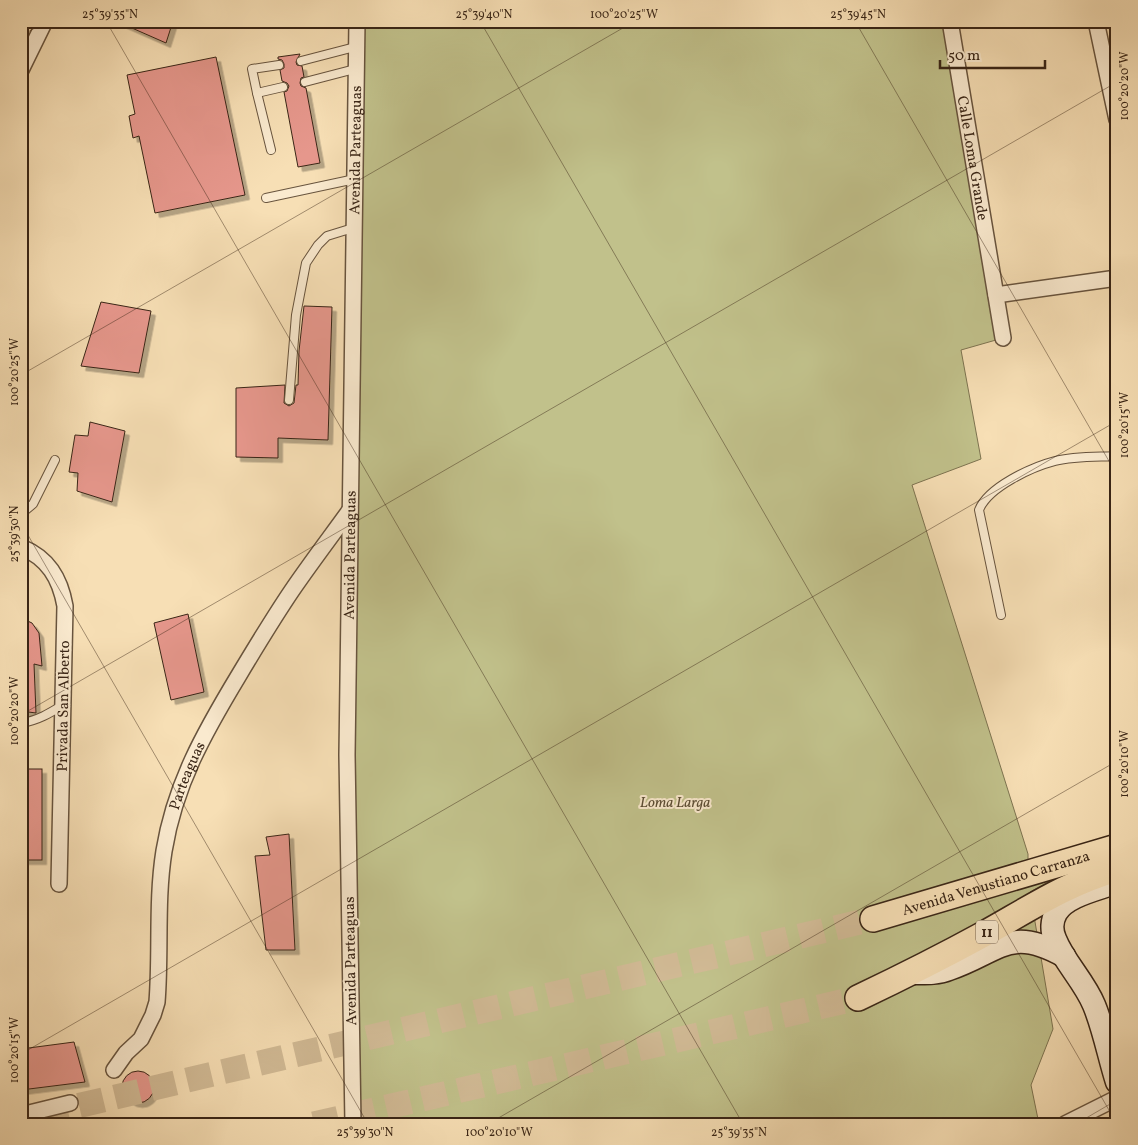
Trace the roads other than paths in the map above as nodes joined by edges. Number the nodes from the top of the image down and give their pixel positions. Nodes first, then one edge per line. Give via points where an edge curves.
1 (45, 21) edge
2 (357, 21) edge
3 (950, 21) edge
4 (1096, 21) edge
5 (355, 47) junction
6 (301, 61) dead end
7 (279, 65) dead end
8 (355, 69) junction
9 (21, 70) edge
10 (305, 82) dead end
11 (283, 87) dead end
12 (257, 93) junction
13 (1117, 120) edge
14 (270, 150) dead end
15 (355, 179) junction
16 (266, 198) dead end
17 (354, 228) junction
18 (1117, 278) edge
19 (996, 295) junction
20 (1003, 338) dead end
21 (289, 400) dead end
22 (1117, 456) edge
23 (55, 460) dead end
24 (350, 510) junction
25 (21, 514) edge
26 (21, 547) edge
27 (1001, 615) dead end
28 (63, 705) junction
29 (21, 723) edge
30 (1117, 847) edge
31 (1117, 869) edge
32 (1117, 882) edge
33 (58, 884) dead end
34 (873, 919) tunnel mouth
35 (1064, 956) junction
36 (910, 974) junction
37 (858, 998) tunnel mouth
38 (114, 1070) dead end
39 (1117, 1082) edge
40 (1117, 1098) edge
41 (70, 1103) dead end
42 (21, 1115) edge
43 (353, 1124) edge
44 (1065, 1124) edge

1 - 9 street
2 - 5 street, Avenida Parteaguas
3 - 19 street, Calle Loma Grande
4 - 13 street
5 - 6 lane
5 - 8 street, Avenida Parteaguas
7 - 12 lane via 252,70
8 - 10 lane
8 - 15 street, Avenida Parteaguas
11 - 12 lane
12 - 14 lane
15 - 16 lane
15 - 17 street, Avenida Parteaguas
17 - 21 lane via 327,236 306,263 296,315
17 - 24 street, Avenida Parteaguas
18 - 19 street
19 - 20 street, Calle Loma Grande
22 - 27 lane via 1056,460 1024,473 996,489 983,501 979,510
23 - 25 lane via 33,504
24 - 38 street, Parteaguas via 295,586 249,658 207,727 188,768 173,807 164,852 157,1002 141,1039
24 - 43 street, Avenida Parteaguas via 347,755
26 - 28 street, Privada San Alberto via 48,564 62,590 65,606
28 - 29 lane via 35,720
28 - 33 street, Privada San Alberto
30 - 34 main road, Avenida Venustiano Carranza
31 - 36 main road, Avenida Venustiano Carranza / 11 via 1065,888
32 - 35 street via 1073,898 1060,907 1052,930
35 - 36 street via 1039,944 1013,942 949,970
35 - 39 street via 1094,1005
36 - 37 main road, Avenida Venustiano Carranza / 11
40 - 44 street
41 - 42 street

